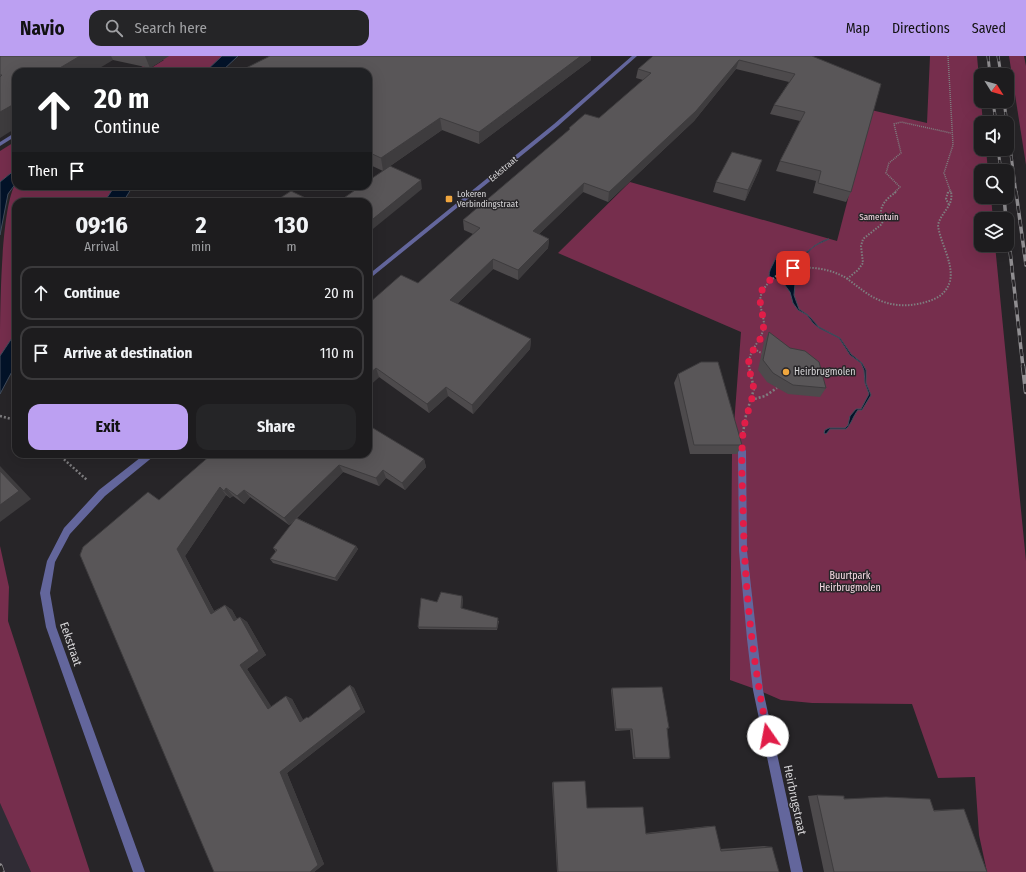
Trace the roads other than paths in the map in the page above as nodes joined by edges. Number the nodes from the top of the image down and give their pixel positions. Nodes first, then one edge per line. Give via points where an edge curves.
1 (635, 56) edge
2 (12, 136) edge
3 (0, 144) edge
4 (372, 275) edge
5 (742, 451) edge
6 (146, 458) edge
7 (139, 872) edge
8 (796, 872) edge

1 - 4 street, Eekstraat via 556,125
2 - 3 street
5 - 8 street, Heirbrugstraat via 743,551 758,690
6 - 7 street, Eekstraat via 102,493 67,531 51,561 45,594 51,627

